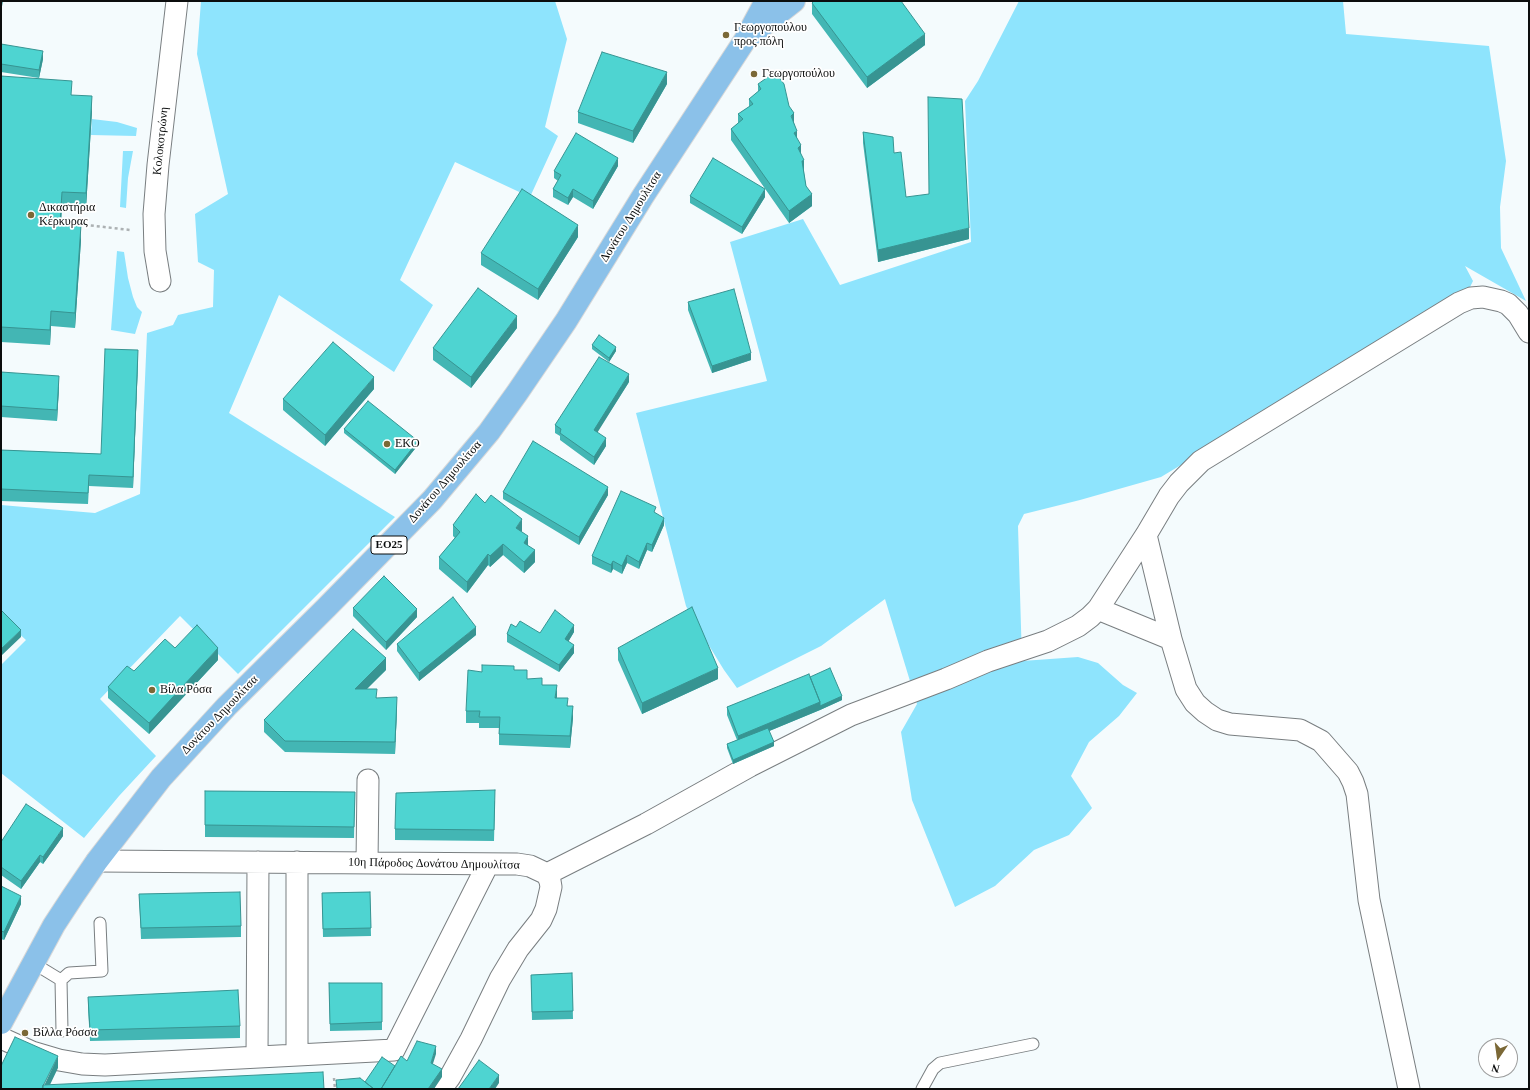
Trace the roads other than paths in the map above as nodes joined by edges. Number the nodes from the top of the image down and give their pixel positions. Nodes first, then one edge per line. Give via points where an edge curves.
1 (177, 1) edge
2 (766, 1) edge
3 (794, 1) edge
4 (745, 40) junction
5 (160, 281) dead end
6 (1529, 332) edge
7 (1146, 535) junction
8 (1098, 609) junction
9 (1171, 639) junction
10 (368, 780) dead end
11 (97, 861) junction
12 (258, 862) junction
13 (296, 862) junction
14 (367, 863) junction
15 (488, 864) junction
16 (547, 874) junction
17 (100, 923) dead end
18 (33, 963) junction
19 (61, 980) junction
20 (1, 1023) edge
21 (62, 1031) dead end
22 (1, 1038) edge
23 (1033, 1044) dead end
24 (297, 1054) junction
25 (257, 1057) junction
26 (441, 1089) edge
27 (922, 1089) edge
28 (1409, 1089) edge

1 - 5 street, Κολοκοτρώνη via 158,165 155,251
2 - 4 main road, ΕΟ25
3 - 4 main road, ΕΟ25
4 - 11 main road, Δονάτου Δημουλίτσα / ΕΟ25 via 558,332 489,432 432,500 189,747
6 - 7 street via 1518,314 1501,301 1483,297 1459,303 1201,461 1178,483
7 - 8 street
7 - 9 street
8 - 9 street
8 - 16 street via 1078,626 1048,641 988,661 851,715
9 - 28 street via 1186,689 1205,712 1217,720 1230,724 1300,730 1321,741 1348,772 1357,794 1369,900
10 - 14 street
11 - 12 street, 10η Πάροδος Δονάτου Δημουλίτσα
11 - 18 main road, Δονάτου Δημουλίτσα / ΕΟ25 via 54,925
12 - 13 street, 10η Πάροδος Δονάτου Δημουλίτσα
12 - 25 street
13 - 14 street, 10η Πάροδος Δονάτου Δημουλίτσα
13 - 24 street
14 - 15 street, 10η Πάροδος Δονάτου Δημουλίτσα
15 - 16 street, 10η Πάροδος Δονάτου Δημουλίτσα via 530,866
15 - 24 street via 394,1050
16 - 26 street via 551,887 541,920 518,949 500,979 471,1039
17 - 19 lane via 102,971 69,973
18 - 19 lane
18 - 20 main road, Δονάτου Δημουλίτσα / ΕΟ25
19 - 21 lane
22 - 25 street via 45,1057 82,1064
23 - 27 lane via 940,1063 933,1069
24 - 25 street

